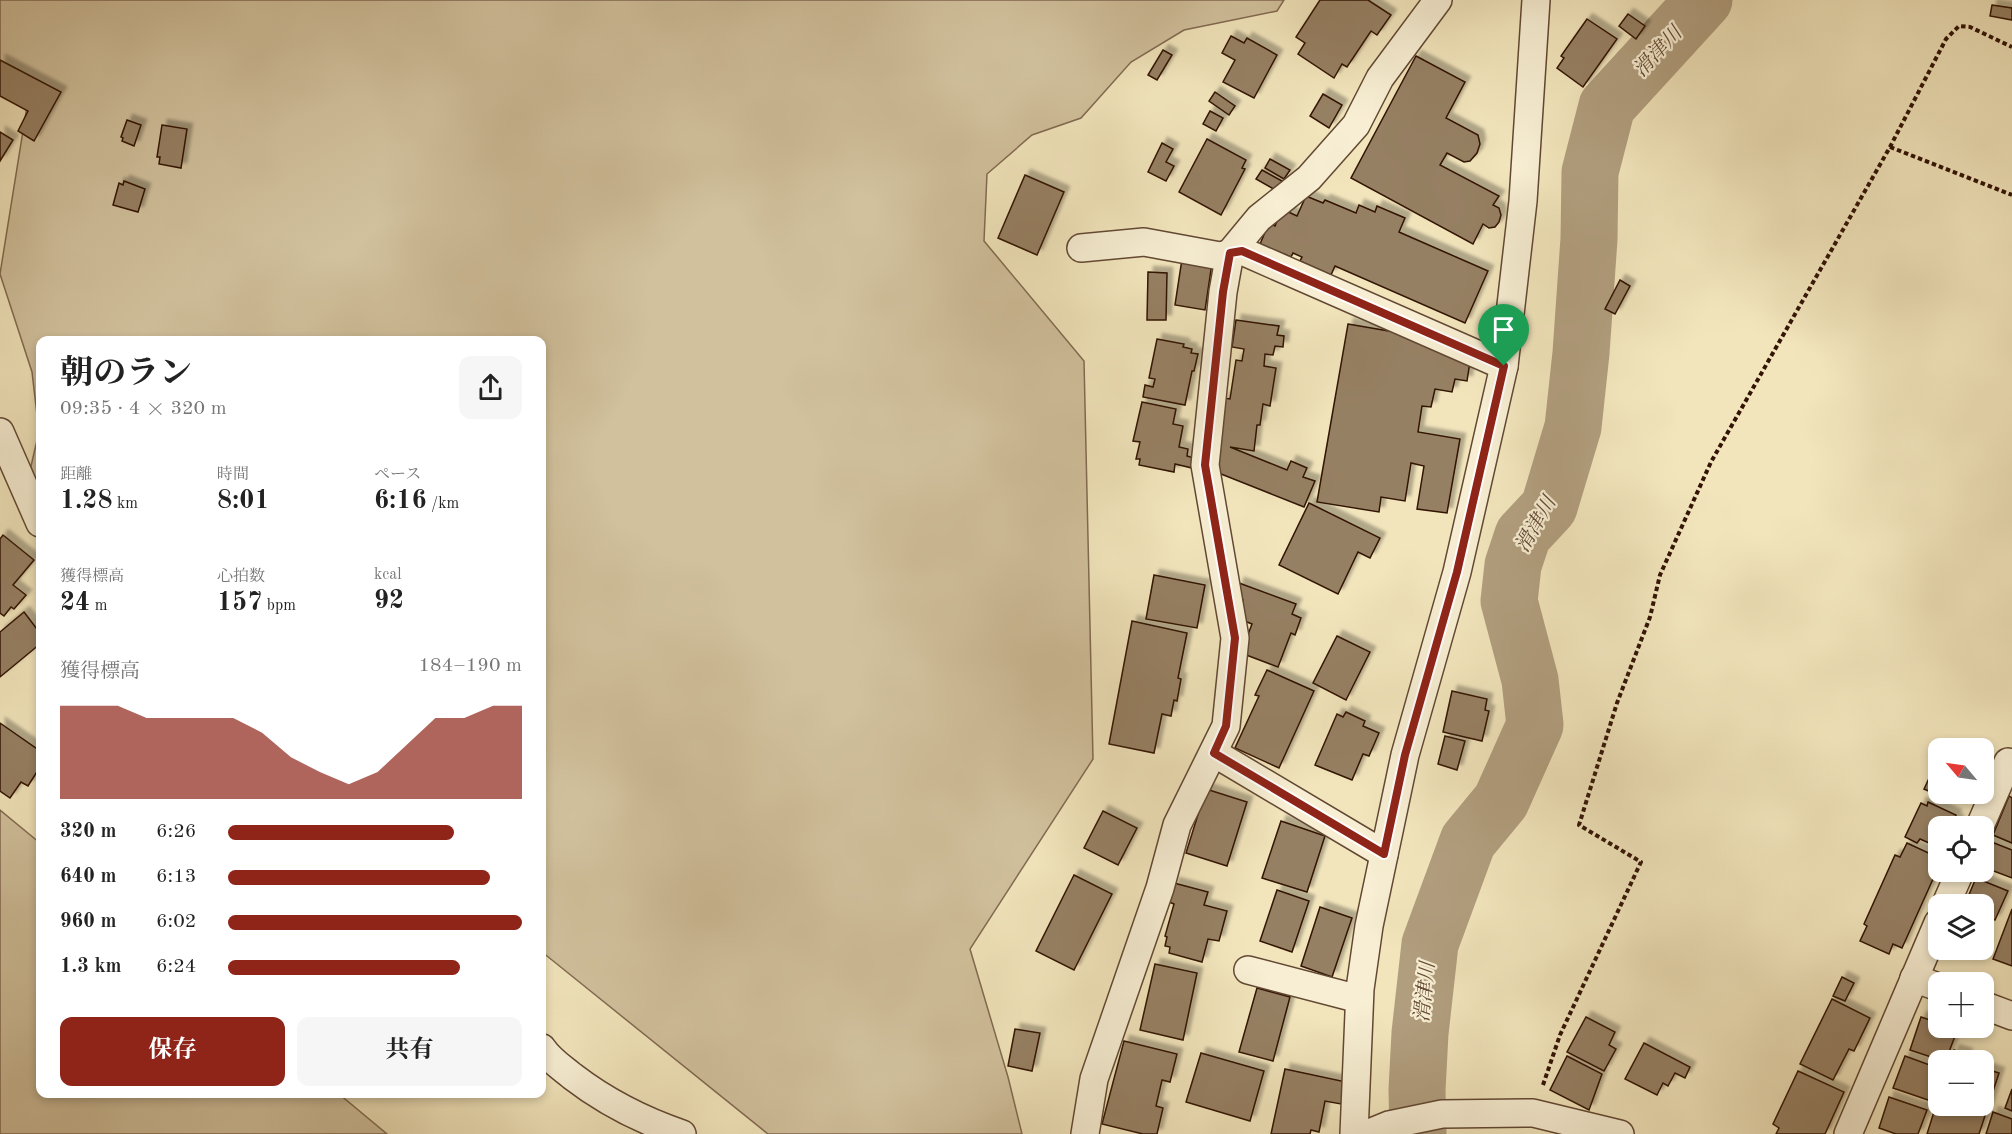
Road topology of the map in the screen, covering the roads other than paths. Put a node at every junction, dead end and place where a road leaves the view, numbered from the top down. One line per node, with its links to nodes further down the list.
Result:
1 (1438, 0): 4 (street)
2 (1536, 0): 5 (street)
3 (1081, 248): 4 (street)
4 (1230, 253): 5 (street); 8 (street)
5 (1504, 366): 11 (street)
6 (0, 432): 7 (street)
7 (36, 513)
8 (1214, 753): 11 (street); 21 (street)
9 (2012, 763): 10 (street)
10 (1984, 816)
11 (1384, 854): 15 (street)
12 (1931, 960): 14 (street)
13 (1248, 969): 15 (street)
14 (1926, 983): 24 (street)
15 (1359, 999): 22 (street)
16 (1994, 1009): 17 (street)
17 (2012, 1016)
18 (546, 1054): 20 (street)
19 (1378, 1130): 23 (street)
20 (682, 1134)
21 (1085, 1134)
22 (1353, 1134)
23 (1620, 1134)
24 (1848, 1134)

